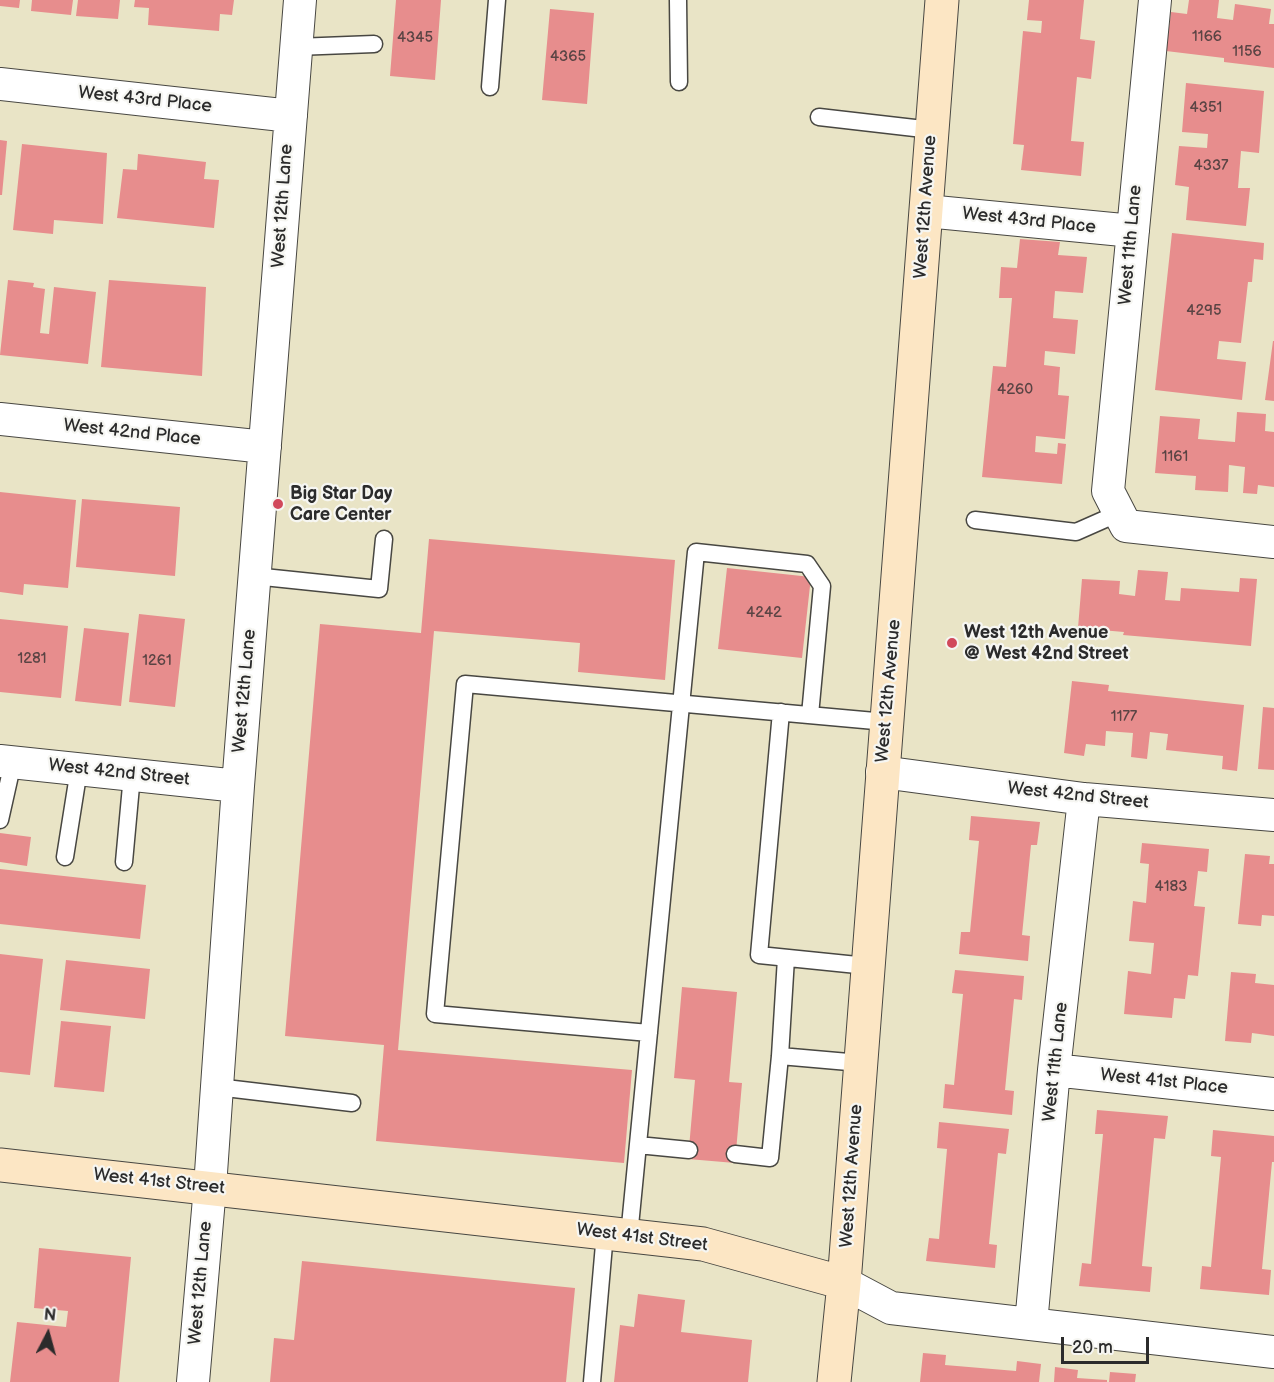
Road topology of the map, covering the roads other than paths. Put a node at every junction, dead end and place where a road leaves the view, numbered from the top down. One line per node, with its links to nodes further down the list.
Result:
1 (300, 0): 7 (street, West 12th Lane)
2 (496, 0): 10 (lane)
3 (678, 0): 8 (lane)
4 (942, 0): 13 (main road, West 12th Avenue)
5 (1155, 0): 15 (street, West 11th Lane)
6 (375, 44): 7 (lane)
7 (296, 47): 11 (street, West 12th Lane)
8 (679, 82)
9 (0, 84): 11 (street, West 43rd Place)
10 (490, 87)
11 (291, 116): 17 (street, West 12th Lane)
12 (819, 117): 13 (lane)
13 (932, 130): 14 (main road, West 12th Avenue)
14 (926, 211): 15 (street, West 43rd Place); 26 (main road, West 12th Avenue)
15 (1133, 231): 18 (street, West 11th Lane)
16 (0, 419): 17 (street, West 42nd Place)
17 (265, 447): 22 (street, West 12th Lane)
18 (1113, 502): 19 (lane); 21 (street)
19 (975, 520)
20 (384, 539): 22 (lane)
21 (1274, 542)
22 (254, 576): 31 (street, West 12th Lane)
23 (681, 703): 24 (lane); 25 (lane); 39 (lane); 39 (lane)
24 (782, 712): 25 (lane); 37 (lane)
25 (810, 715): 26 (lane)
26 (886, 722): 29 (main road, West 12th Avenue)
27 (6, 761): 28 (street, West 42nd Street); 34 (lane)
28 (78, 769): 30 (street, West 42nd Street); 35 (lane)
29 (882, 772): 32 (street, West 42nd Street); 38 (main road, West 12th Avenue)
30 (132, 775): 31 (street, West 42nd Street); 36 (lane)
31 (238, 786): 43 (street, West 12th Lane)
32 (1084, 799): 33 (street, West 42nd Street); 42 (street, West 11th Lane)
33 (1274, 815)
34 (0, 820)
35 (65, 856)
36 (124, 862)
37 (786, 958): 38 (lane); 40 (lane)
38 (867, 966): 41 (main road, West 12th Avenue)
39 (649, 1033): 46 (lane)
40 (780, 1056): 41 (lane); 48 (lane)
41 (860, 1063): 52 (main road, West 12th Avenue)
42 (1054, 1070): 44 (street, West 41st Place); 53 (street, West 11th Lane)
43 (217, 1087): 45 (lane); 50 (street, West 12th Lane)
44 (1274, 1094)
45 (352, 1103)
46 (638, 1145): 47 (lane); 51 (lane)
47 (689, 1150)
48 (735, 1155)
49 (0, 1165): 50 (main road, West 41st Street)
50 (210, 1187): 51 (main road, West 41st Street); 55 (street, West 12th Lane)
51 (617, 1234): 52 (main road, West 41st Street); 56 (lane)
52 (844, 1283): 53 (street, West 41st Street); 57 (main road, West 12th Avenue)
53 (1031, 1324): 54 (street, West 41st Street)
54 (1274, 1352)
55 (193, 1382)
56 (592, 1382)
57 (834, 1382)

